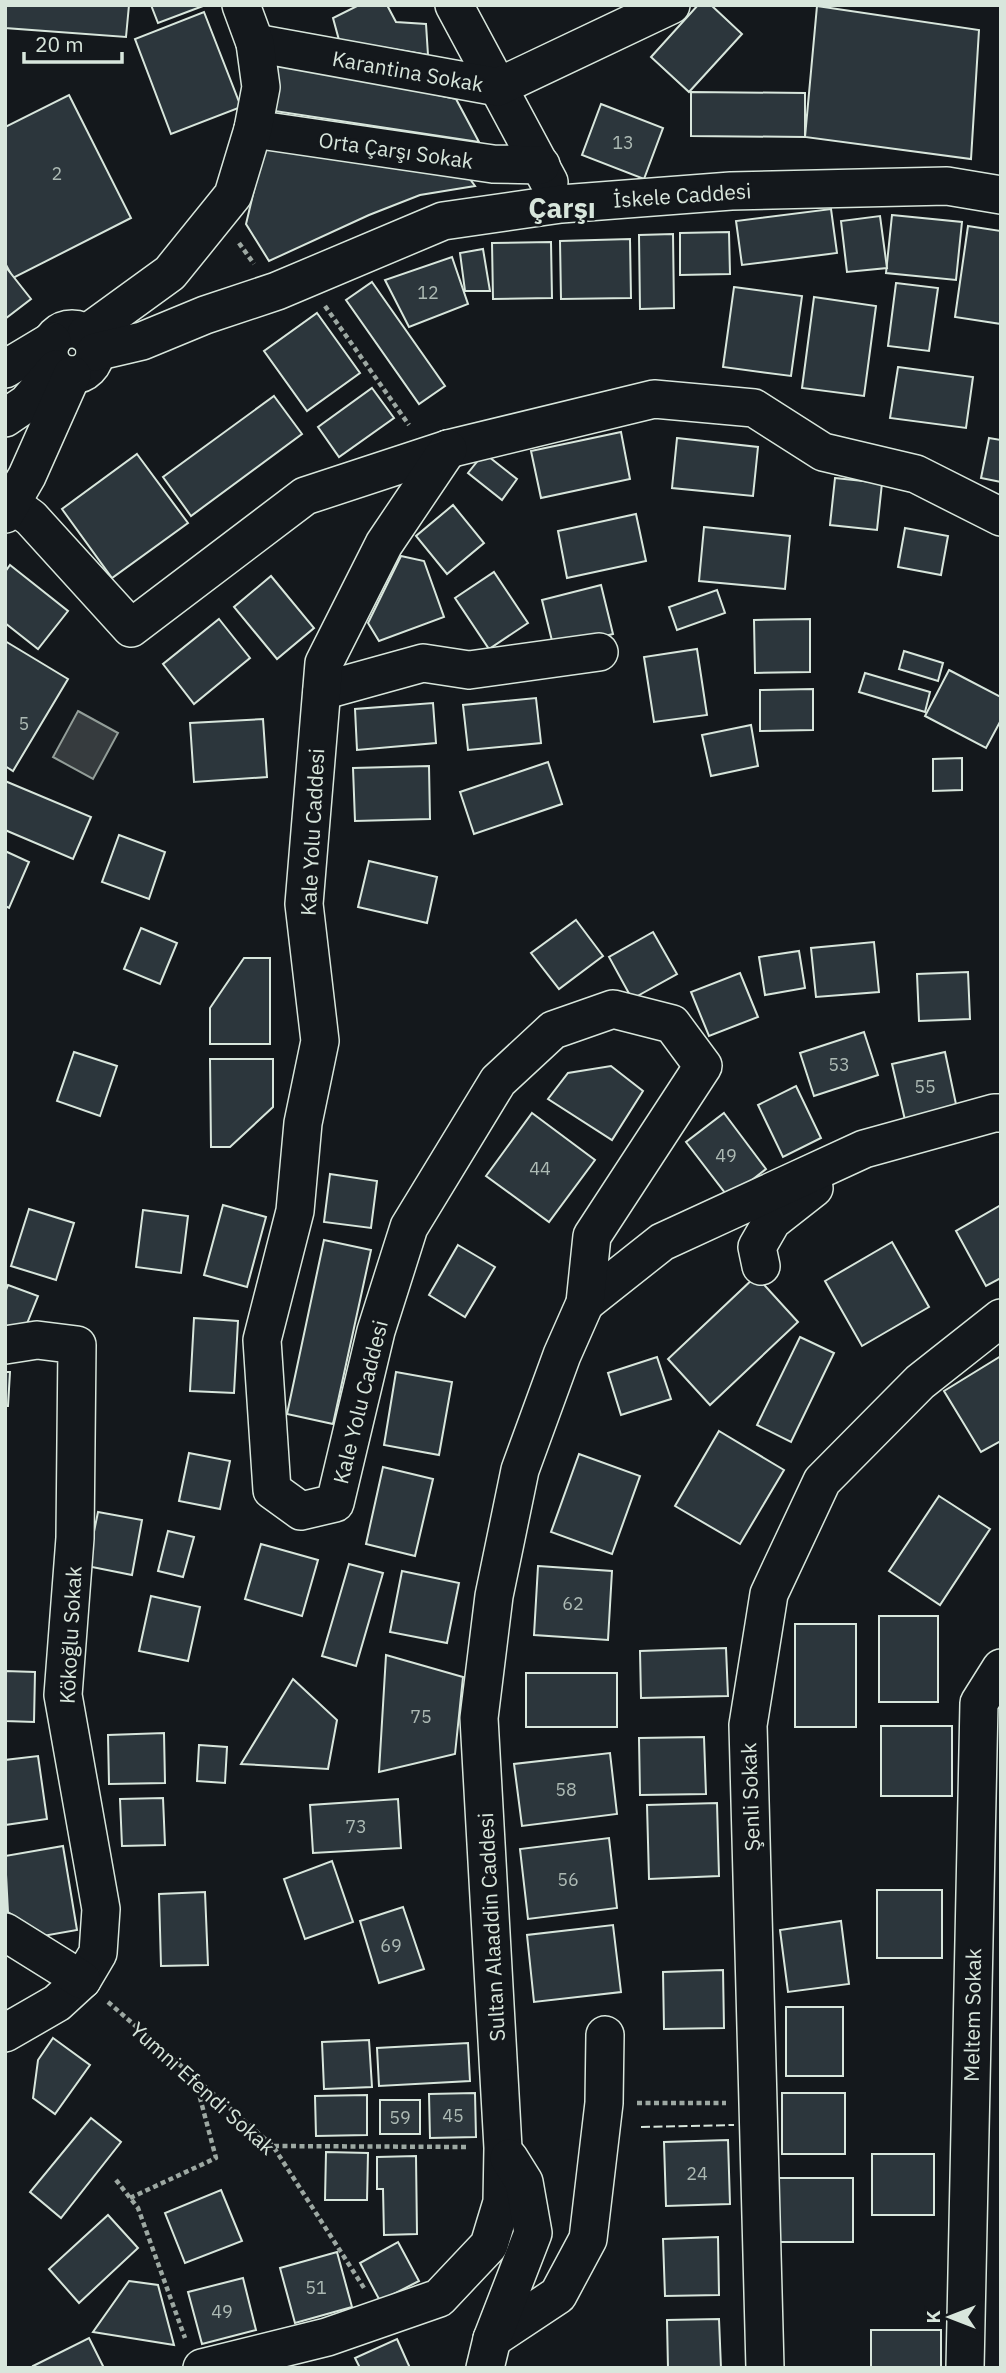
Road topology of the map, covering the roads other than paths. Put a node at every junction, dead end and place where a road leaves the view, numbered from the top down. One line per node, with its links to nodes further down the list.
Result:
1 (454, 5): 5 (street)
2 (671, 5): 5 (street, Karantina Sokak)
3 (242, 6): 4 (street)
4 (255, 43): 5 (street, Karantina Sokak); 6 (street)
5 (498, 87): 7 (street)
6 (253, 129): 7 (street, Orta Çarşı Sokak); 10 (street)
7 (541, 165): 9 (street)
8 (1001, 195): 9 (street, İskele Caddesi)
9 (561, 204): 10 (street, İskele Caddesi)
10 (72, 354): 11 (street); 12 (street); 14 (street)
11 (5, 369)
12 (5, 418)
13 (439, 452): 14 (street); 15 (street); 17 (street, Kale Yolu Caddesi)
14 (8, 509)
15 (1001, 517)
16 (599, 652): 17 (street)
17 (322, 691): 21 (street, Kale Yolu Caddesi)
18 (1001, 1113): 19 (street)
19 (864, 1149): 20 (street); 21 (street)
20 (761, 1266)
21 (586, 1303): 29 (street, Sultan Alaaddin Caddesi)
22 (1001, 1318): 32 (street, Şenli Sokak)
23 (5, 1345): 26 (street, Kökoğlu Sokak)
24 (1001, 1668): 33 (street, Meltem Sokak)
25 (5, 1932): 26 (street)
26 (82, 1980): 27 (street, Kökoğlu Sokak)
27 (5, 2033)
28 (605, 2035): 30 (street)
29 (487, 2148): 30 (street); 31 (street, Sultan Alaaddin Caddesi)
30 (488, 2353)
31 (195, 2356)
32 (765, 2368)
33 (965, 2368)

